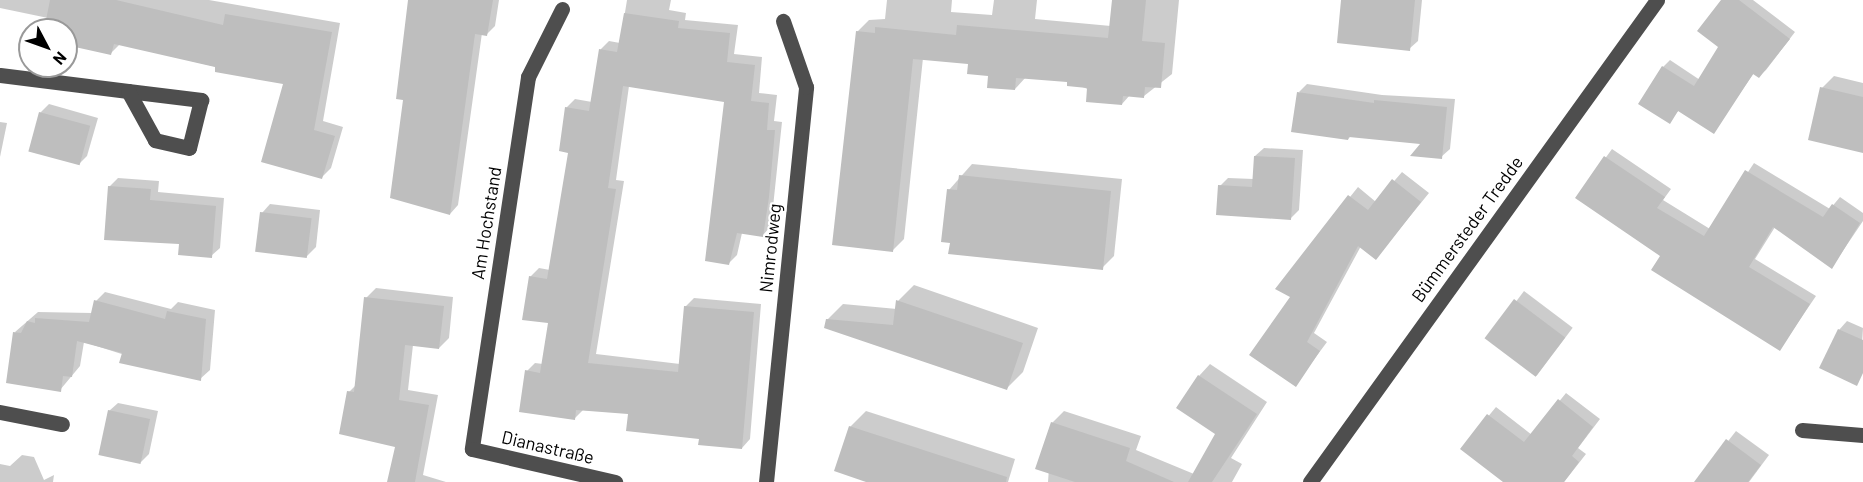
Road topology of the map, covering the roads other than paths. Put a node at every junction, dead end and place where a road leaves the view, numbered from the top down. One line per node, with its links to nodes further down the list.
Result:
1 (1657, 0): 13 (street, Bümmersteder Tredde)
2 (561, 9): 10 (street, Am Hochstand)
3 (783, 21): 12 (street, Nimrodweg)
4 (0, 75): 5 (street)
5 (128, 91): 5 (street)
6 (0, 412): 7 (street)
7 (62, 424)
8 (1802, 430): 9 (street)
9 (1863, 435)
10 (472, 449): 11 (street, Dianastraße)
11 (615, 482)
12 (766, 482)
13 (1310, 482)

